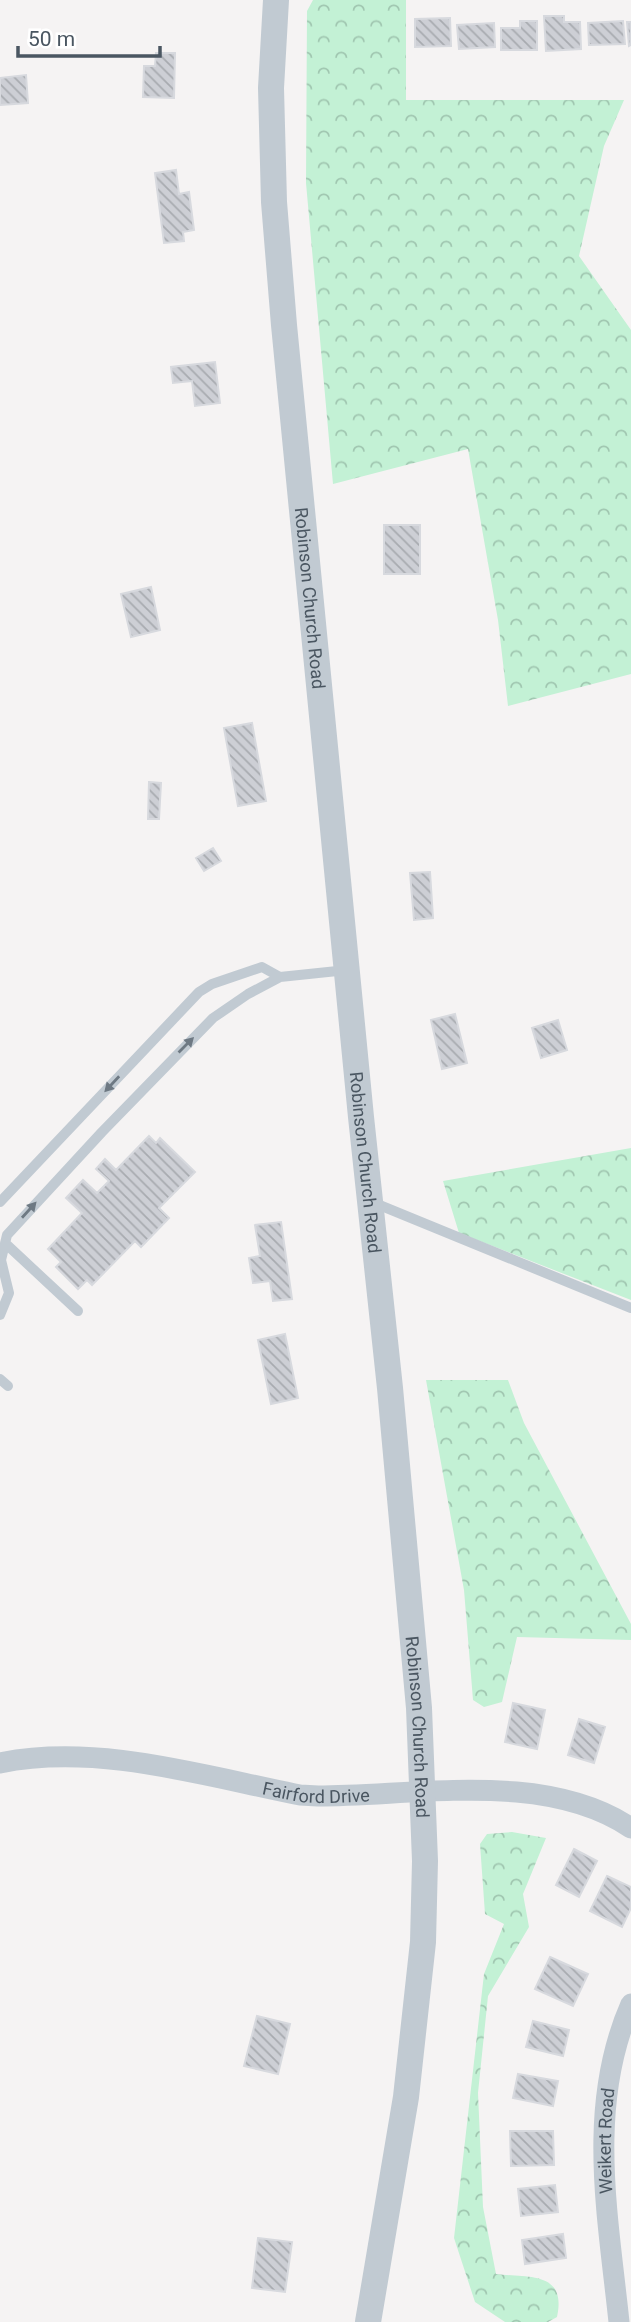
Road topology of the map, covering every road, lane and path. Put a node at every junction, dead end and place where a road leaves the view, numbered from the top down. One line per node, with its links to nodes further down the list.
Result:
1 (276, 0): 2 (street, Robinson Church Road)
2 (347, 970): 3 (lane); 4 (street, Robinson Church Road)
3 (281, 977): 5 (lane, one-way to 5); 6 (lane, one-way to 3)
4 (369, 1201): 7 (lane); 11 (street, Robinson Church Road)
5 (0, 1202)
6 (5, 1244): 8 (lane); 9 (lane)
7 (631, 1308)
8 (78, 1311)
9 (0, 1315)
10 (0, 1763): 11 (street, Fairford Drive)
11 (422, 1793): 12 (street, Fairford Drive); 14 (street, Robinson Church Road)
12 (631, 1828)
13 (631, 2004): 15 (street, Weikert Road)
14 (368, 2322)
15 (619, 2322)

